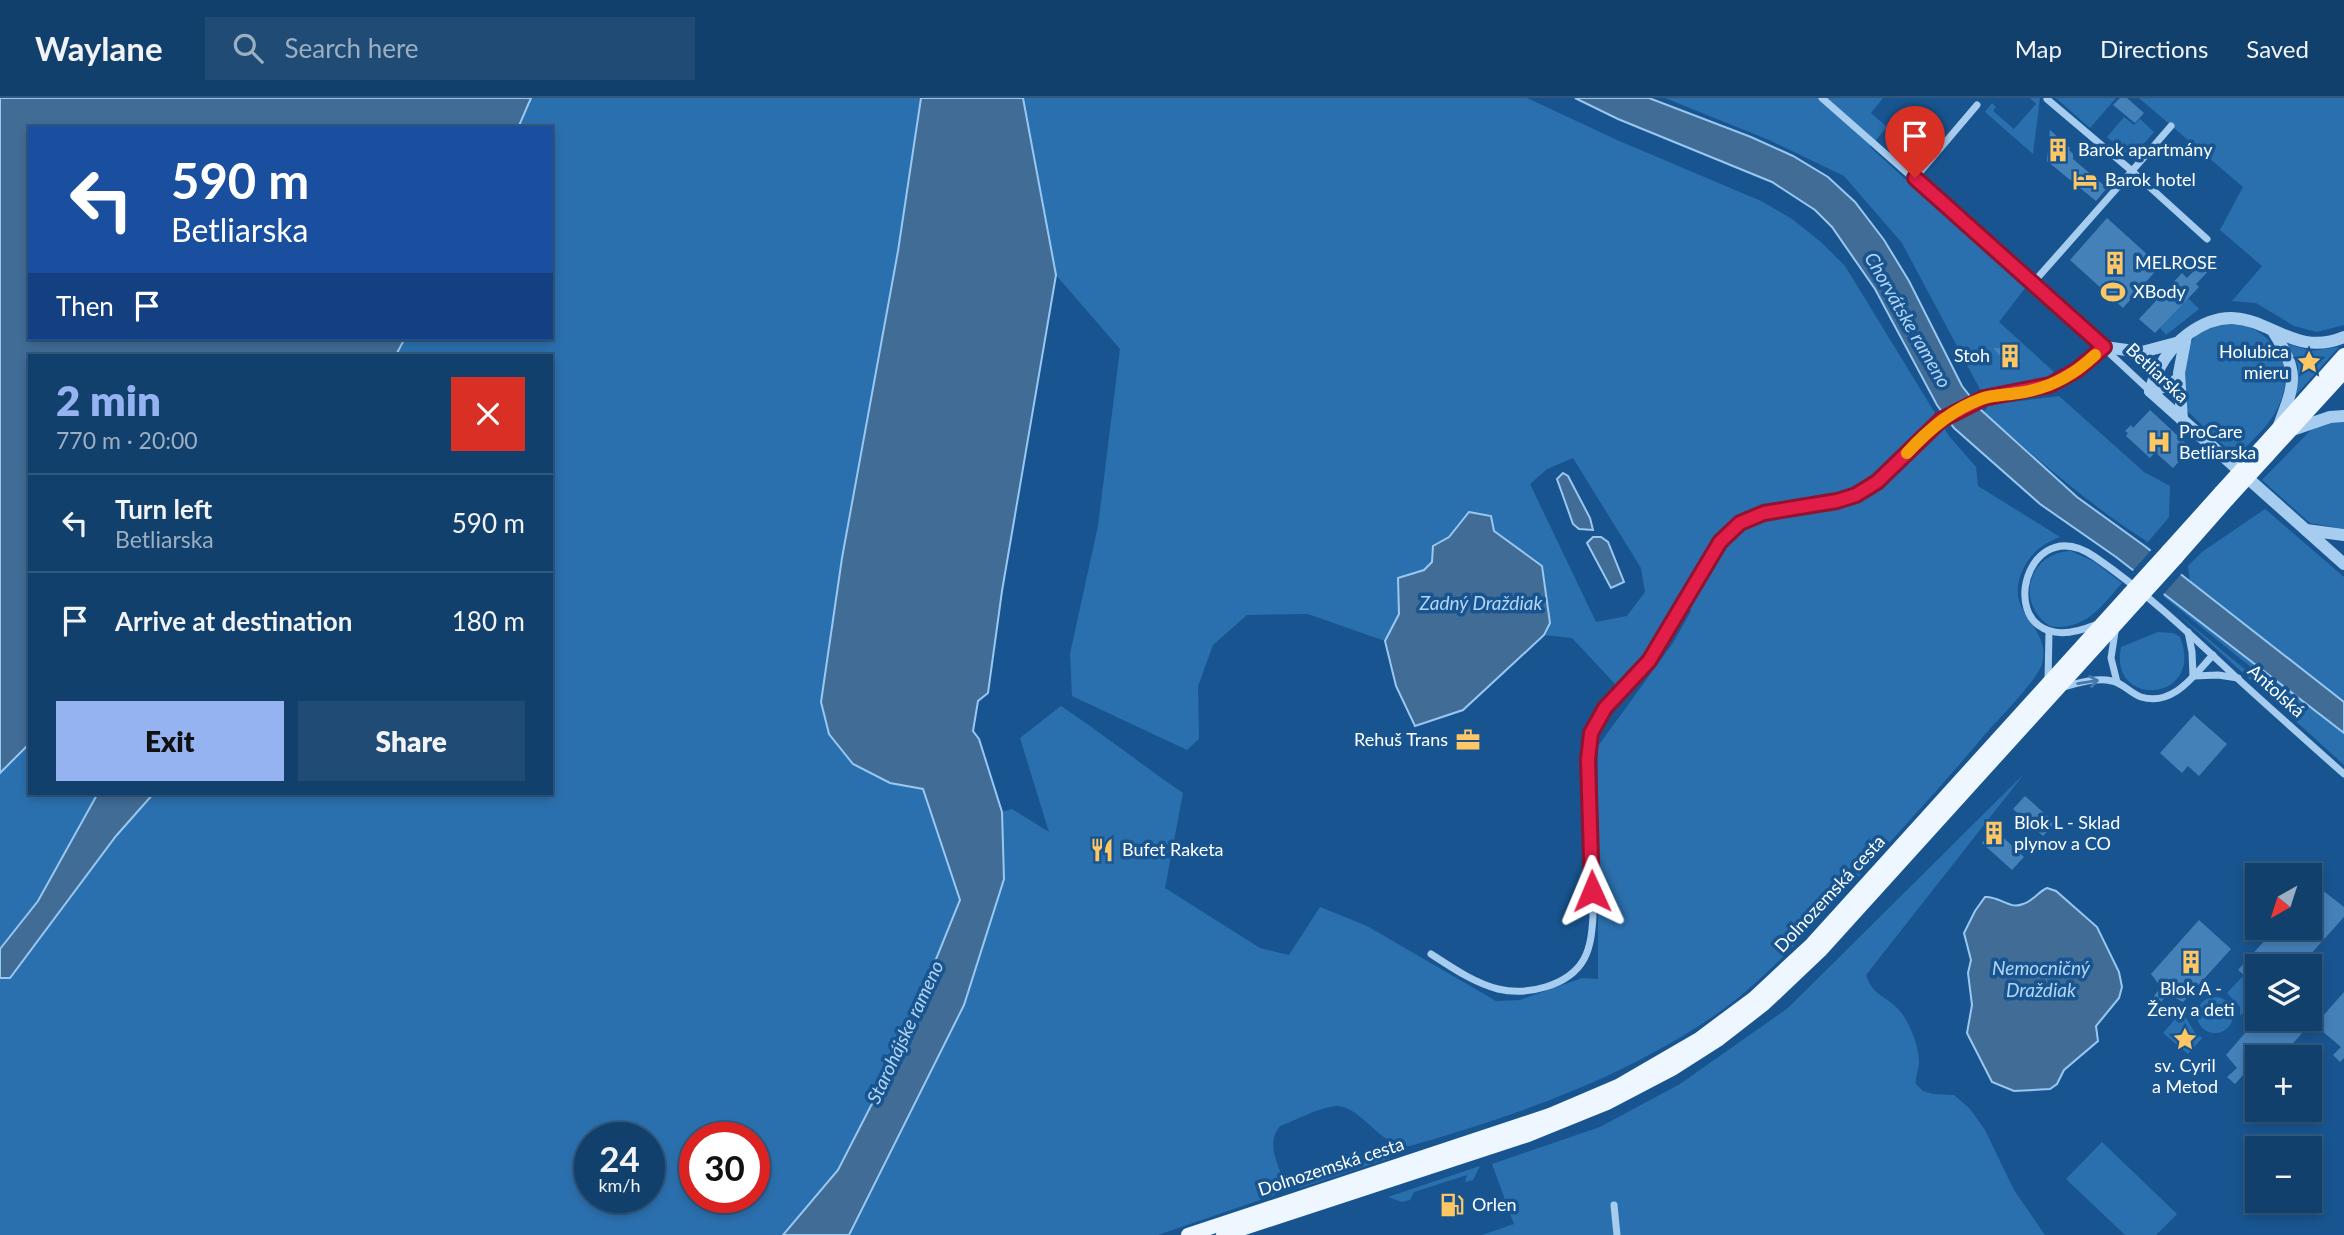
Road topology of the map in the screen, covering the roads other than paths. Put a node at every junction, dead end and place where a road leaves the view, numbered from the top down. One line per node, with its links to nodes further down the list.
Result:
1 (1822, 98): 6 (street, Betliarska)
2 (2047, 99): 5 (street)
3 (1977, 105): 6 (street)
4 (2171, 126): 5 (street)
5 (2132, 171): 7 (street); 8 (street)
6 (1915, 178): 8 (street, Betliarska)
7 (2207, 239)
8 (2033, 283): 12 (street, Betliarska)
9 (2273, 331): 10 (street); 11 (street); 19 (street)
10 (2344, 337)
11 (2181, 339): 12 (street); 15 (street); 16 (street)
12 (2104, 347): 16 (street, Betliarska); 32 (street)
13 (2344, 355): 19 (main road, Dolnozemská cesta)
14 (2344, 372): 19 (main road, Dolnozemská cesta)
15 (2179, 378): 16 (street); 18 (street)
16 (2150, 391): 18 (street, Betliarska)
17 (2344, 416): 19 (street)
18 (2182, 420): 20 (street, Betliarska)
19 (2284, 430): 23 (main road, Dolnozemská cesta, bridge)
20 (2305, 530): 21 (street); 22 (street, Betliarska)
21 (2344, 535)
22 (2343, 558)
23 (2110, 623): 24 (street); 29 (street); 30 (main road, Dolnozemská cesta)
24 (2049, 632): 25 (street, Antolská); 30 (street)
25 (2188, 632): 26 (street, Antolská); 27 (street)
26 (2213, 655): 27 (street); 28 (street, Antolská)
27 (2193, 676): 28 (street); 29 (street)
28 (2238, 678): 31 (street, Antolská)
29 (2117, 682): 30 (street, one-way to 29)
30 (2054, 685): 34 (main road, Dolnozemská cesta); 35 (main road, Dolnozemská cesta)
31 (2344, 774)
32 (1431, 954)
33 (1614, 1205): 36 (street)
34 (1188, 1235)
35 (1223, 1235)
36 (1617, 1235)

